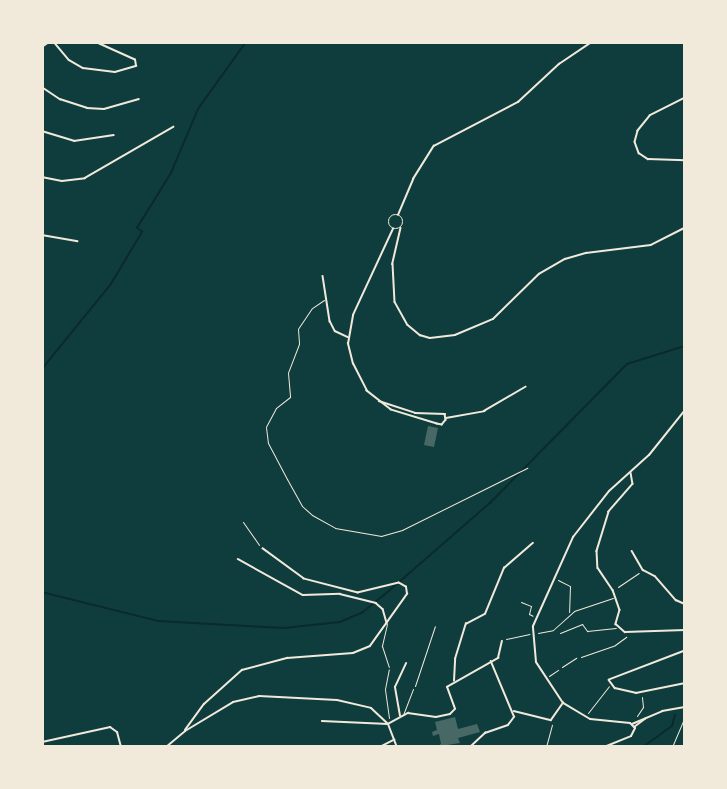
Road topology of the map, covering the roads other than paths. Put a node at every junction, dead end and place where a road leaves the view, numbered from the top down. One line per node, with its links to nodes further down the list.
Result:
1 (49, 42): 5 (street)
2 (54, 42): 3 (street)
3 (95, 42)
4 (592, 42): 14 (street)
5 (42, 47)
6 (42, 87): 8 (street)
7 (685, 98): 12 (street)
8 (139, 99)
9 (173, 127): 13 (street)
10 (42, 131): 11 (street)
11 (114, 135)
12 (685, 160)
13 (42, 177)
14 (398, 215): 15 (street); 16 (street)
15 (393, 228): 16 (street); 21 (street)
16 (401, 228): 17 (street)
17 (685, 228)
18 (42, 236): 19 (street)
19 (77, 241)
20 (322, 276): 21 (street)
21 (349, 337): 23 (street)
22 (525, 387): 25 (street)
23 (380, 401): 25 (street); 25 (street)
24 (685, 410): 26 (main road)
25 (446, 418)
26 (631, 472): 33 (street); 44 (main road)
27 (533, 543): 41 (street)
28 (263, 549): 32 (street)
29 (632, 551): 31 (street)
30 (238, 560): 32 (street)
31 (685, 603)
32 (387, 624): 39 (lane); 55 (street)
33 (685, 630)
34 (501, 641): 37 (street)
35 (685, 651): 42 (street)
36 (576, 658): 40 (lane)
37 (491, 661): 41 (street); 46 (street)
38 (406, 663): 50 (street)
39 (389, 667)
40 (562, 667)
41 (454, 682): 47 (street)
42 (685, 682)
43 (413, 689): 47 (lane)
44 (562, 703): 46 (street); 53 (main road)
45 (685, 707): 48 (main road)
46 (513, 711): 62 (street)
47 (403, 715): 50 (street)
48 (648, 717): 53 (main road); 54 (main road)
49 (685, 717): 64 (lane)
50 (400, 718): 52 (street)
51 (322, 721): 52 (street)
52 (390, 723): 55 (main road); 56 (main road)
53 (632, 724): 54 (main road)
54 (634, 727): 63 (main road)
55 (184, 731): 59 (main road)
56 (394, 740): 60 (street); 61 (main road)
57 (42, 742): 58 (main road)
58 (121, 747)
59 (166, 747)
60 (380, 747)
61 (397, 747)
62 (470, 747)
63 (604, 747)
64 (672, 747)

